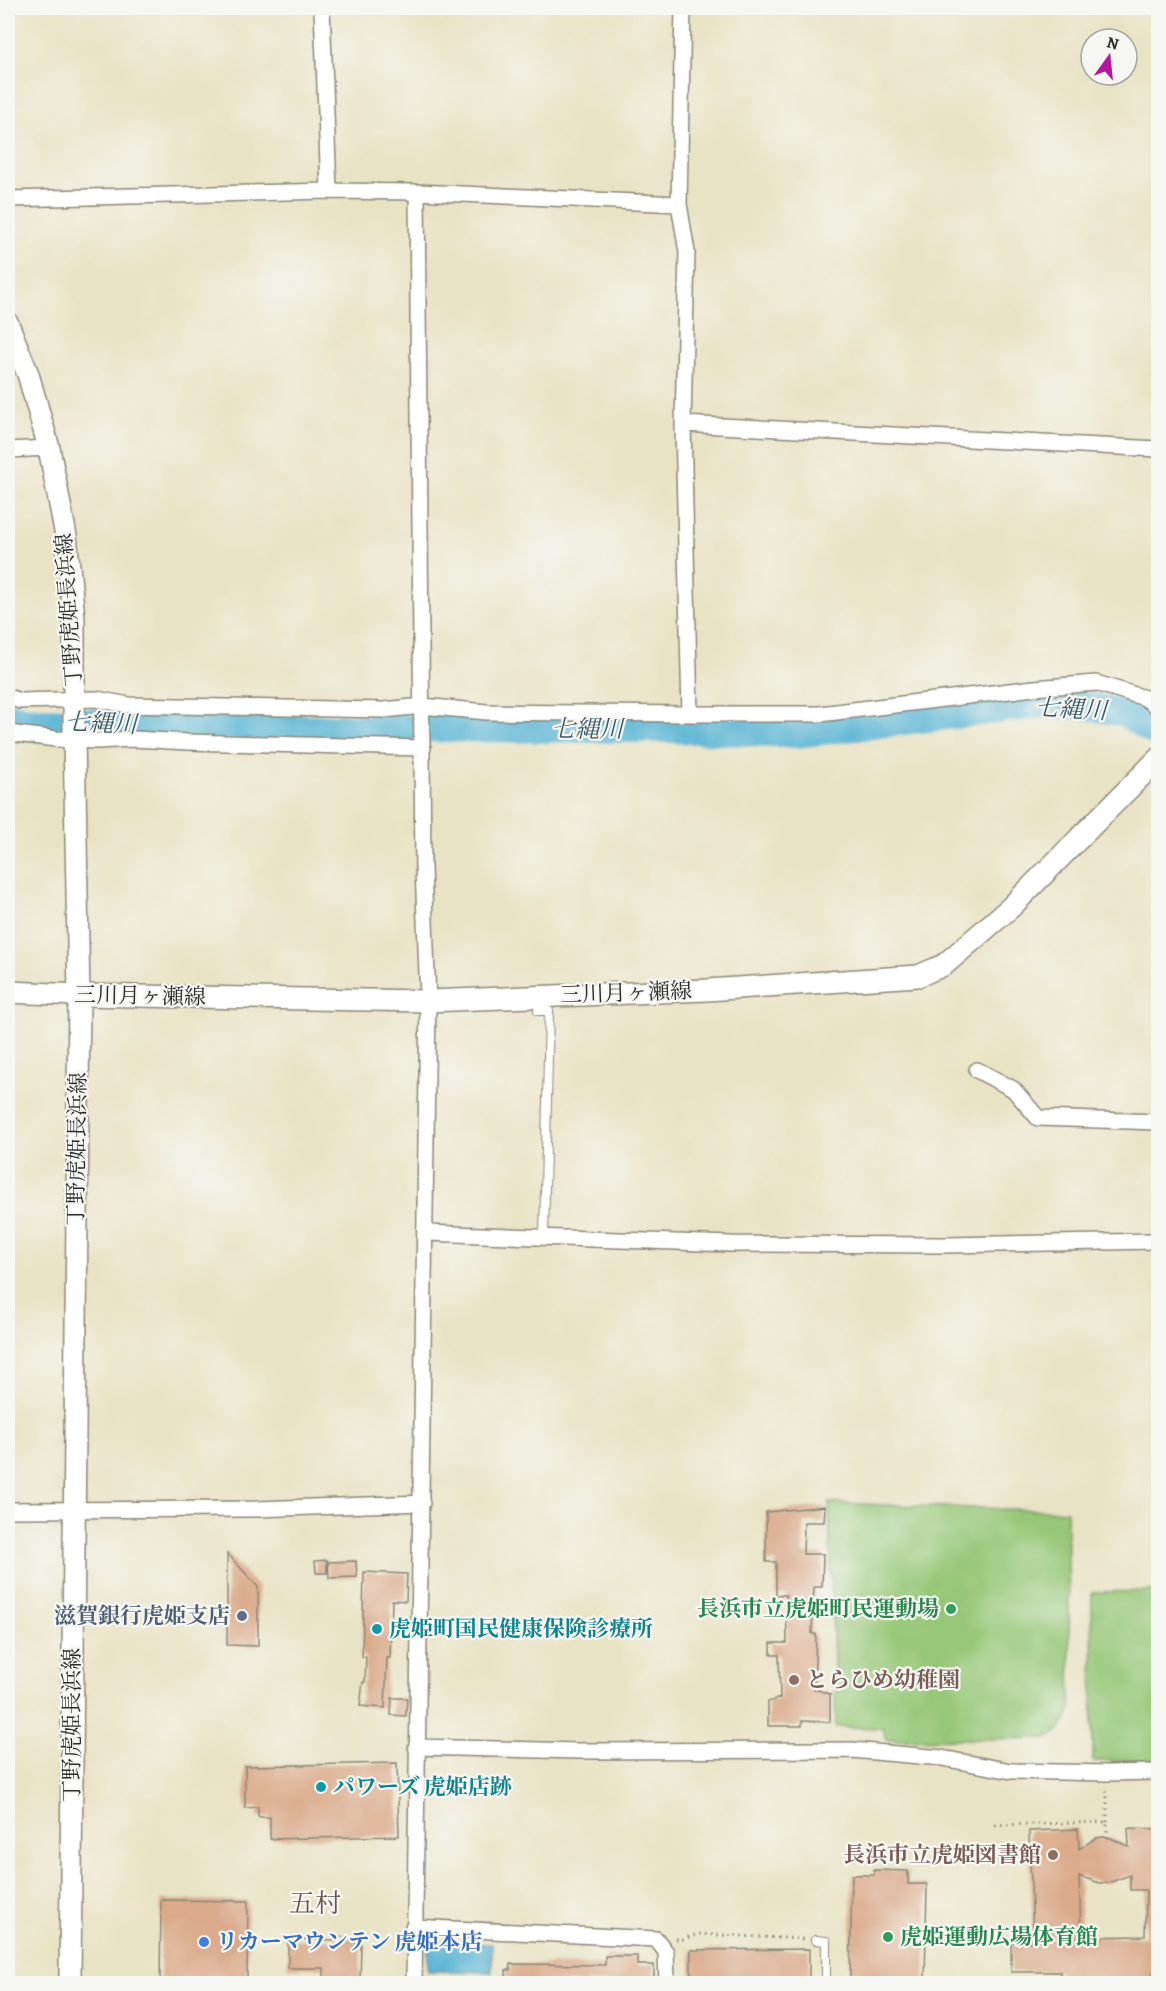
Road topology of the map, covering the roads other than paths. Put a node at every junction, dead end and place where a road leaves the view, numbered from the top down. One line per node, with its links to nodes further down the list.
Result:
1 (322, 8): 3 (street)
2 (683, 8): 6 (street)
3 (329, 191): 4 (street); 5 (street)
4 (417, 192): 6 (street); 14 (street)
5 (8, 199)
6 (679, 204): 8 (street)
7 (8, 324): 9 (main road, 丁野虎姫長浜線)
8 (683, 424): 10 (street); 16 (street)
9 (49, 448): 11 (street); 13 (main road, 丁野虎姫長浜線)
10 (1158, 449)
11 (8, 450)
12 (8, 697): 13 (street)
13 (75, 702): 14 (street); 18 (main road, 丁野虎姫長浜線)
14 (422, 706): 16 (street); 19 (street)
15 (1158, 707): 16 (street)
16 (690, 714)
17 (8, 733): 18 (street)
18 (74, 738): 19 (street); 22 (main road, 丁野虎姫長浜線)
19 (423, 748): 24 (street)
20 (1158, 759): 23 (main road, 三川月ヶ瀬線)
21 (8, 992): 22 (main road, 三川月ヶ瀬線)
22 (79, 995): 24 (main road, 三川月ヶ瀬線); 31 (main road, 丁野虎姫長浜線)
23 (538, 996): 24 (main road, 三川月ヶ瀬線); 28 (lane)
24 (428, 1001): 27 (street)
25 (977, 1070): 26 (street)
26 (1158, 1122)
27 (426, 1233): 28 (street); 30 (street)
28 (544, 1237): 29 (street)
29 (1158, 1241)
30 (422, 1503): 31 (street); 33 (street)
31 (73, 1509): 32 (street); 37 (main road, 丁野虎姫長浜線)
32 (8, 1510)
33 (416, 1747): 34 (street); 35 (street)
34 (1158, 1772)
35 (413, 1927): 38 (street); 39 (street)
36 (815, 1940): 40 (lane)
37 (70, 1983)
38 (414, 1983)
39 (667, 1983)
40 (826, 1983)

